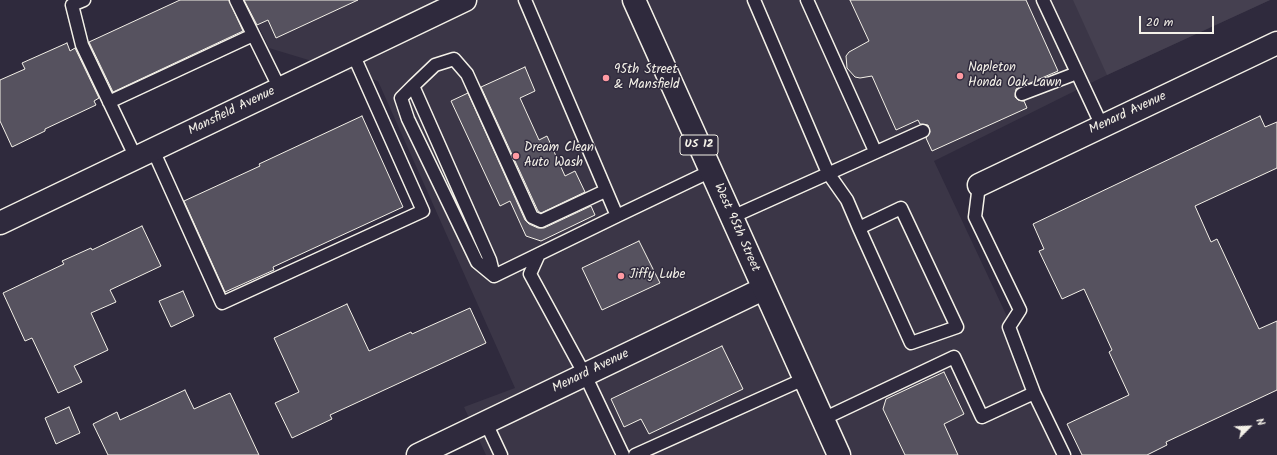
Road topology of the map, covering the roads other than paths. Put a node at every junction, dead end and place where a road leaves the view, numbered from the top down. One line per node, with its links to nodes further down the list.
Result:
1 (84, 0): 16 (lane)
2 (236, 0): 9 (lane)
3 (525, 0): 24 (lane)
4 (634, 0): 21 (street, West 95th Street / US 12)
5 (754, 0): 22 (lane)
6 (807, 0): 19 (lane)
7 (1043, 0): 12 (lane)
8 (456, 2): 11 (street, Mansfield Avenue)
9 (253, 35): 14 (lane); 16 (lane)
10 (1277, 43): 17 (street, Menard Avenue)
11 (353, 54): 14 (street, Mansfield Avenue); 20 (lane)
12 (1077, 73): 15 (lane); 17 (lane)
13 (413, 86): 24 (lane); 30 (lane); 30 (lane)
14 (280, 89): 20 (street, Mansfield Avenue)
15 (1022, 94)
16 (109, 102): 20 (lane)
17 (1102, 126): 23 (street, Menard Avenue)
18 (923, 131): 19 (lane)
19 (875, 151): 22 (lane)
20 (144, 154): 27 (street, Mansfield Avenue)
21 (711, 171): 25 (lane); 26 (street, West 95th Street / US 12)
22 (828, 173): 26 (lane); 28 (lane)
23 (980, 185): 34 (lane)
24 (605, 191): 25 (lane)
25 (617, 216): 29 (lane)
26 (732, 218): 31 (street, West 95th Street / US 12)
27 (0, 223)
28 (859, 228): 28 (lane)
29 (539, 254): 30 (lane); 32 (lane)
30 (494, 276)
31 (764, 289): 32 (street, Menard Avenue); 33 (street, West 95th Street / US 12)
32 (585, 375): 36 (street, Menard Avenue); 39 (lane)
33 (804, 379): 35 (street, West 95th Street / US 12); 40 (lane)
34 (1034, 393): 35 (lane); 42 (lane)
35 (823, 419): 41 (street, West 95th Street / US 12)
36 (486, 423): 37 (street, Menard Avenue); 38 (lane)
37 (418, 455)
38 (501, 455)
39 (623, 455)
40 (635, 455)
41 (839, 455)
42 (1064, 455)

